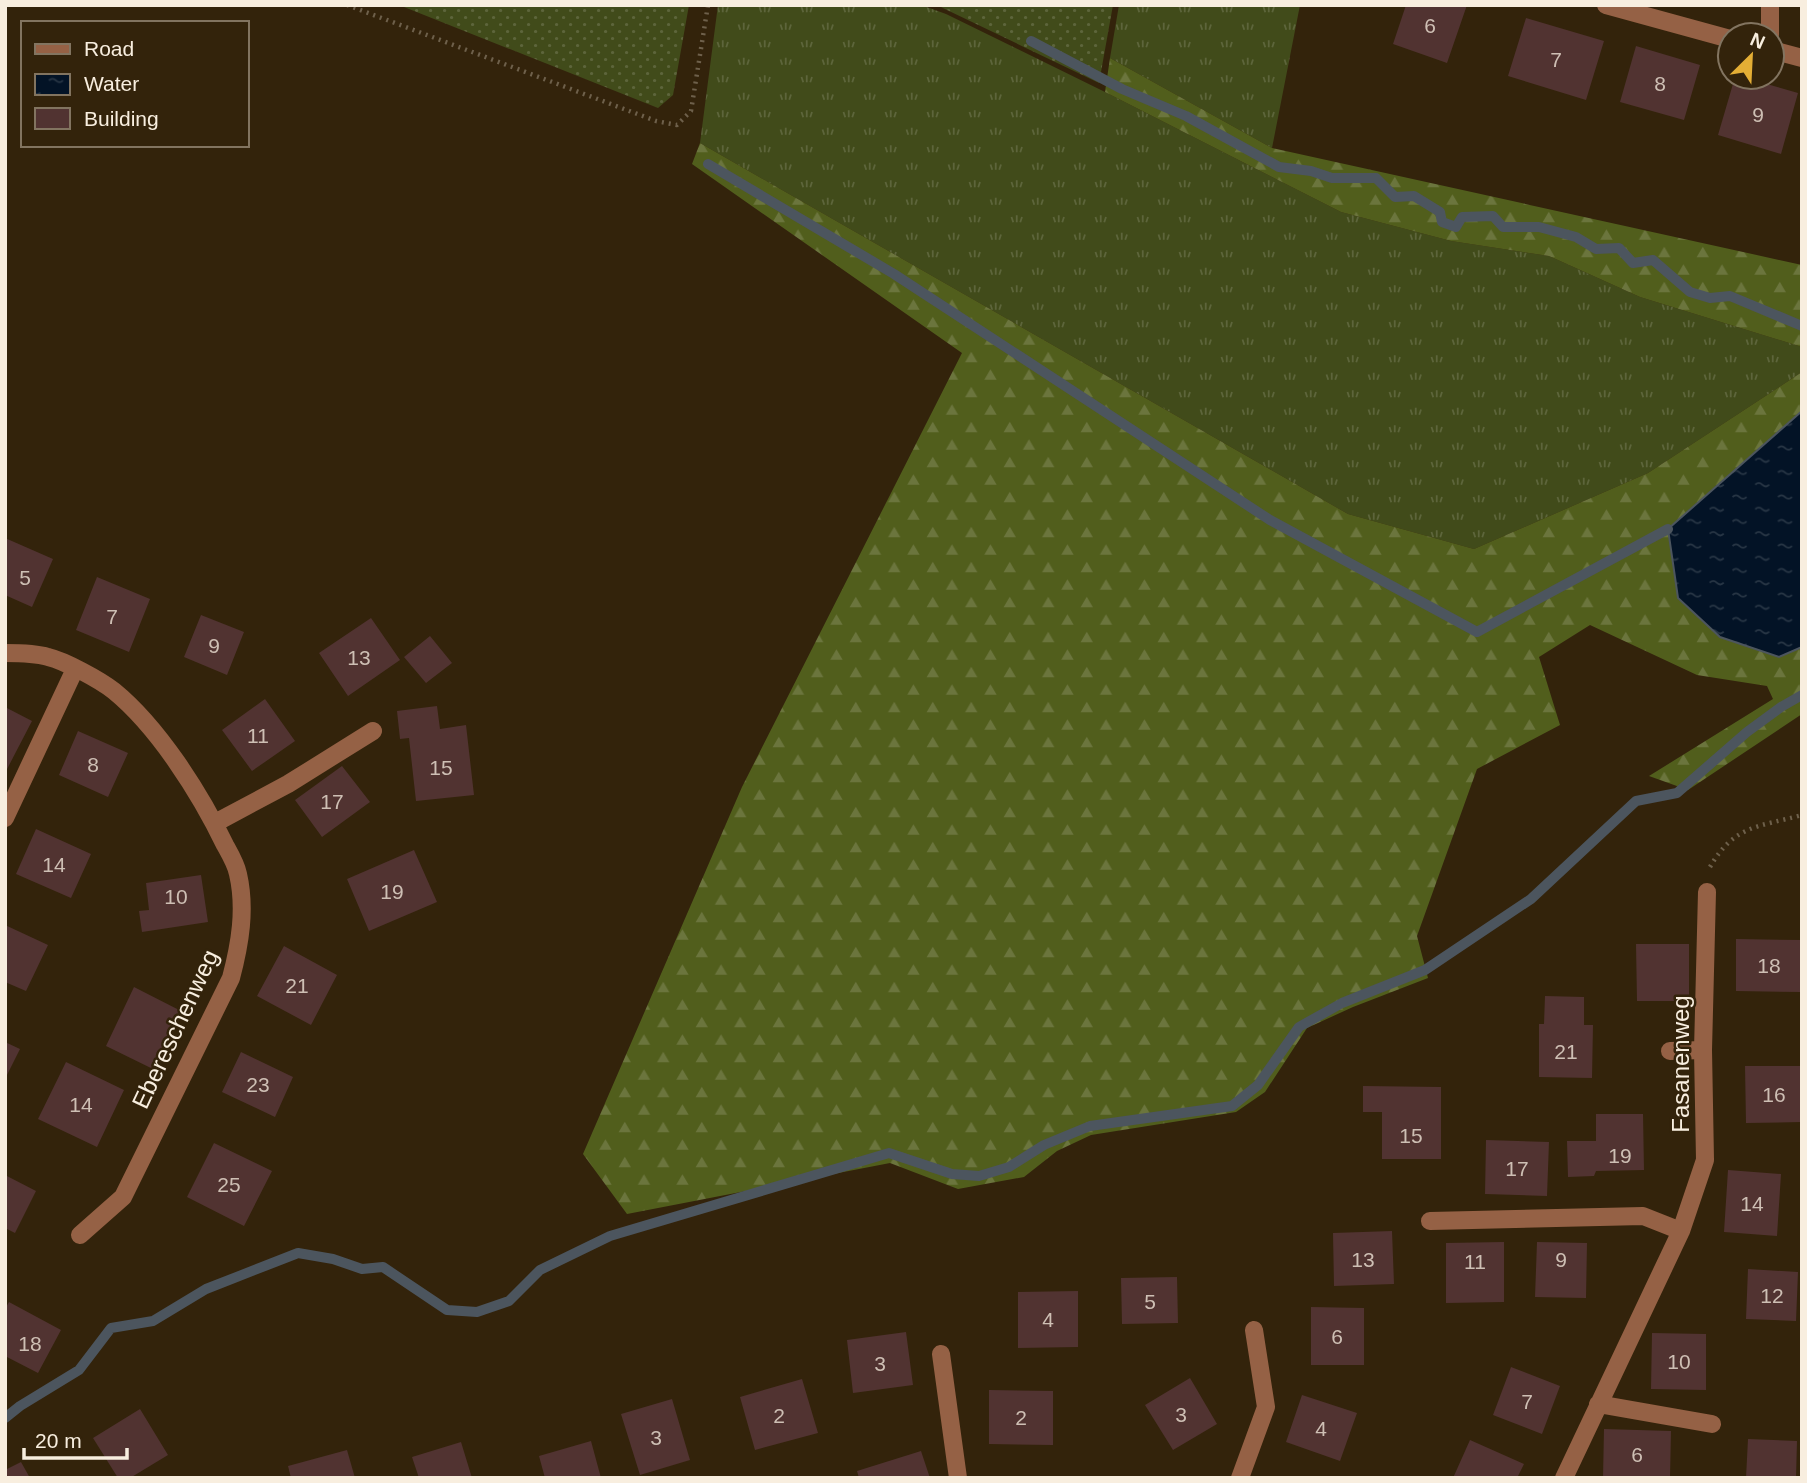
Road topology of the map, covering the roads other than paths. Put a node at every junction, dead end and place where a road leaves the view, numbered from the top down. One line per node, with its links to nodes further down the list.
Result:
1 (1606, 5): 2 (street)
2 (1716, 34)
3 (5, 653): 4 (street, Ebereschenweg)
4 (75, 669): 6 (street); 7 (street, Ebereschenweg)
5 (373, 731): 7 (street)
6 (5, 818)
7 (215, 823): 13 (street, Ebereschenweg)
8 (1707, 892): 9 (street, Fasanenweg)
9 (1703, 1050): 10 (street); 12 (street, Fasanenweg)
10 (1670, 1051)
11 (1430, 1221): 12 (street)
12 (1681, 1231): 16 (street, Fasanenweg)
13 (80, 1235)
14 (1254, 1330): 19 (street)
15 (941, 1354): 18 (street)
16 (1598, 1404): 17 (street); 20 (street, Fasanenweg)
17 (1712, 1424)
18 (958, 1478)
19 (1240, 1478)
20 (1564, 1478)

